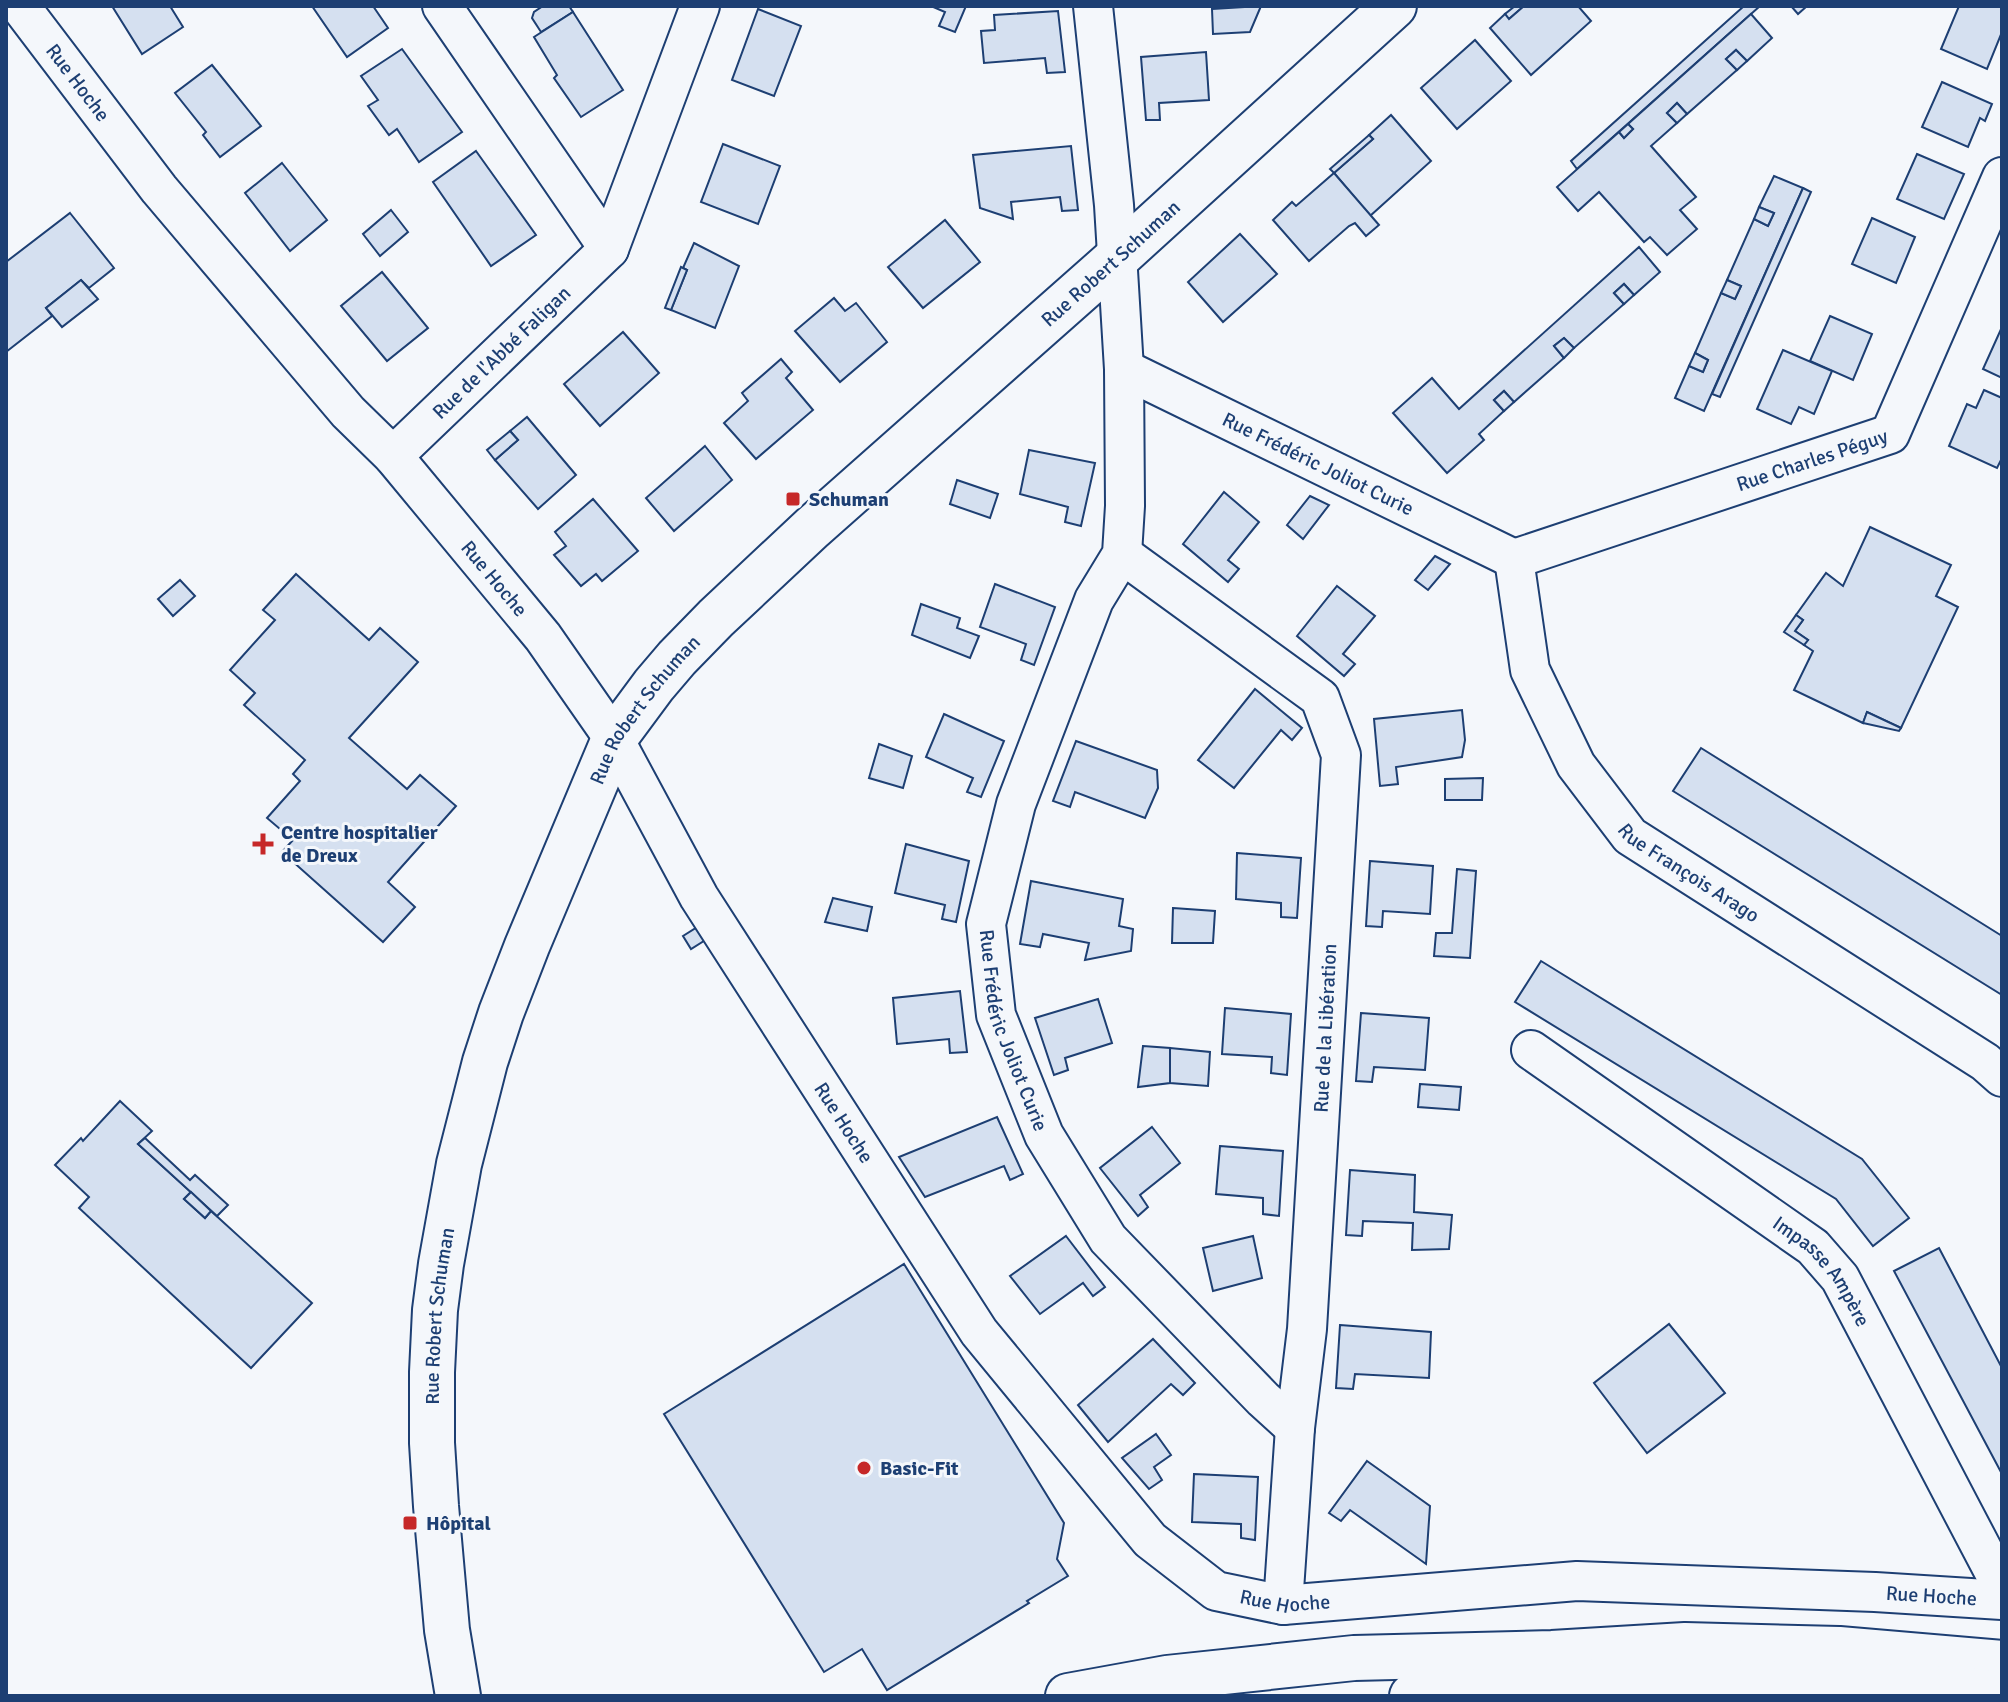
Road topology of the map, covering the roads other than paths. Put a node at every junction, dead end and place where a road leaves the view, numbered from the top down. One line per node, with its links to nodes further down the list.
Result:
1 (20, 6): 10 (street, Rue Hoche)
2 (442, 6): 7 (street)
3 (700, 6): 7 (street, Rue de l'Abbé Faligan)
4 (1093, 6): 8 (street, Rue Frédéric Joliot Curie)
5 (1394, 6): 8 (street, Rue Robert Schuman)
6 (2002, 177): 12 (street, Rue Charles Péguy)
7 (609, 249): 10 (street, Rue de l'Abbé Faligan)
8 (1117, 258): 9 (street, Rue Frédéric Joliot Curie); 13 (street, Rue Robert Schuman)
9 (1124, 369): 11 (street, Rue Frédéric Joliot Curie); 12 (street, Rue Frédéric Joliot Curie)
10 (393, 456): 13 (street, Rue Hoche)
11 (1122, 554): 16 (street, Rue de la Libération); 16 (street, Rue Frédéric Joliot Curie)
12 (1514, 559): 15 (street, Rue François Arago)
13 (614, 739): 19 (street, Rue Hoche); 22 (street, Rue Robert Schuman)
14 (1531, 1050): 17 (street, Impasse Ampère)
15 (2002, 1077)
16 (1295, 1428): 19 (street, Rue de la Libération)
17 (2002, 1587)
18 (2002, 1600): 19 (street, Rue Hoche)
19 (1283, 1605)
20 (2002, 1663): 23 (street)
21 (2002, 1694): 24 (street)
22 (458, 1696)
23 (1068, 1696)
24 (1412, 1696)

